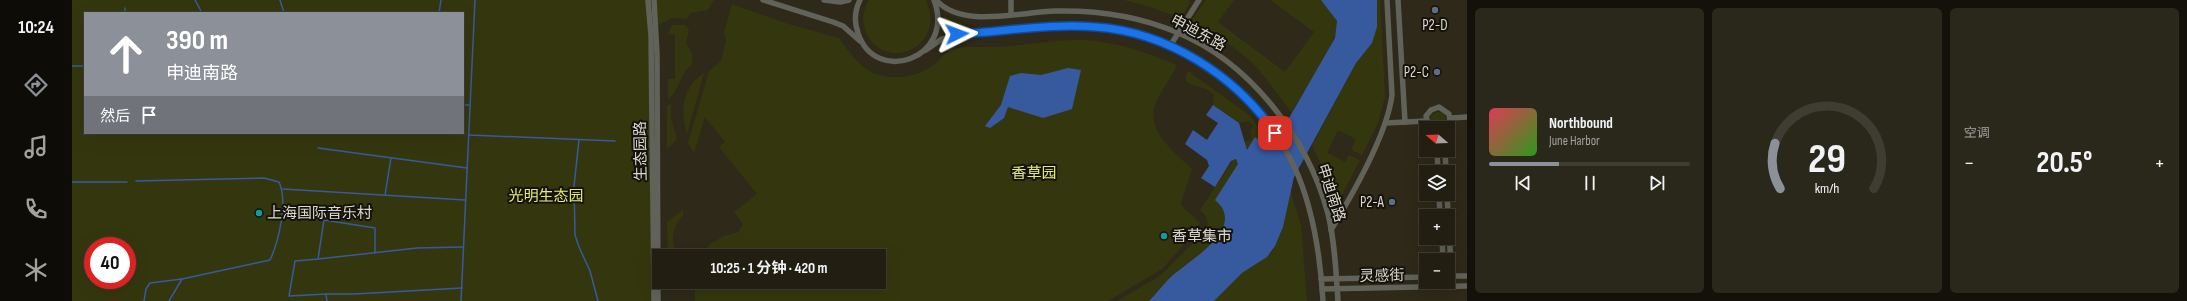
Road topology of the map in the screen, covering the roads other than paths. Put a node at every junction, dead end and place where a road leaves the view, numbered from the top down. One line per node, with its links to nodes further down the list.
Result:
1 (648, 0): 39 (street, 生态园路)
2 (654, 0): 40 (street, 生态园路)
3 (763, 0): 15 (street)
4 (824, 0): 5 (street)
5 (849, 0)
6 (860, 0): 15 (street)
7 (935, 0): 12 (street, 申迪东路); 16 (street)
8 (1010, 0): 12 (street)
9 (1199, 0): 13 (street)
10 (1387, 0): 25 (street)
11 (1398, 0): 24 (street)
12 (1011, 14): 13 (street, 申迪东路)
13 (1177, 32): 14 (street); 17 (street, 申迪东路)
14 (1170, 46): 16 (street, 申迪东路); 18 (street, 申迪东路)
15 (867, 49): 16 (street, 申迪东路)
16 (926, 50)
17 (1270, 103): 27 (street, 申迪南路)
18 (1260, 112): 33 (street, 申迪南路)
19 (1467, 117): 20 (street)
20 (1451, 118): 22 (street); 23 (street)
21 (1419, 121): 24 (street)
22 (1426, 121)
23 (1450, 121)
24 (1405, 122): 25 (street)
25 (1386, 123): 27 (street)
26 (1447, 201): 28 (street)
27 (1331, 230): 32 (street, 申迪南路)
28 (1449, 253)
29 (1455, 276): 30 (street)
30 (1467, 276)
31 (1419, 277): 32 (street, 灵感街)
32 (1336, 278): 33 (street, 灵感街); 37 (street, 申迪南路)
33 (1321, 279): 38 (street, 申迪南路)
34 (1419, 285): 37 (street, 灵感街)
35 (1455, 286): 36 (street, 灵感街)
36 (1467, 286)
37 (1337, 288): 38 (street, 灵感街); 42 (street, 申迪南路)
38 (1322, 289): 41 (street, 申迪南路)
39 (654, 301)
40 (658, 301)
41 (1323, 301)
42 (1338, 301)

